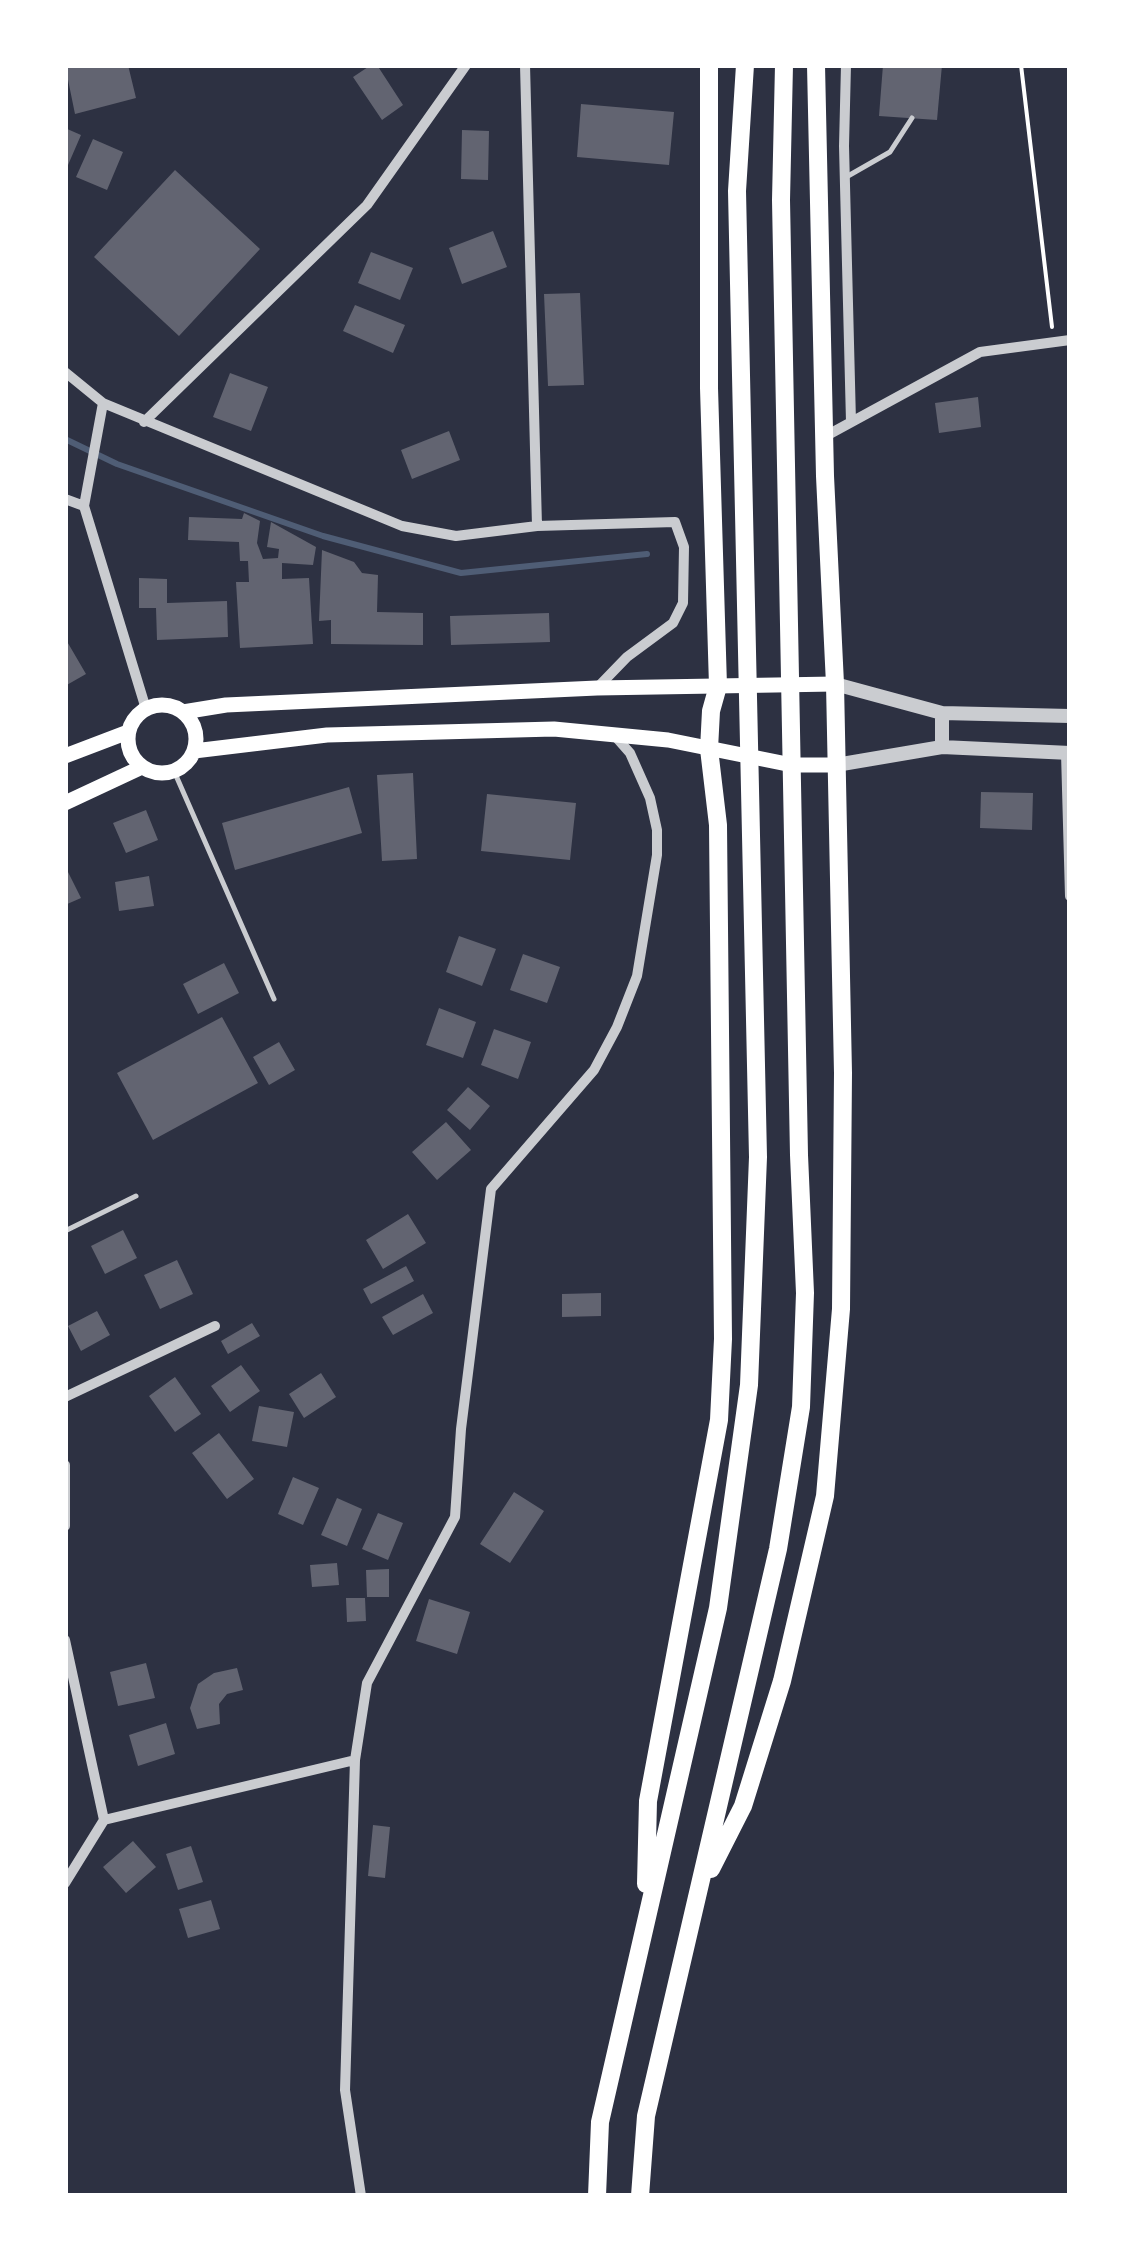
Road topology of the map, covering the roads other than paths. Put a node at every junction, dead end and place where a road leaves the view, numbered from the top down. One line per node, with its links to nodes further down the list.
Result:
1 (466, 65): 13 (street)
2 (526, 65): 18 (street)
3 (709, 65): 20 (highway)
4 (745, 65): 50 (highway)
5 (784, 65): 49 (highway)
6 (816, 65): 15 (highway)
7 (846, 65): 9 (street)
8 (912, 118): 9 (lane)
9 (845, 177): 14 (street)
10 (1070, 340): 14 (street)
11 (65, 372): 12 (street)
12 (103, 403): 13 (street); 17 (street)
13 (144, 422): 18 (street)
14 (852, 422): 15 (street)
15 (824, 437): 19 (highway)
16 (65, 498): 17 (street)
17 (84, 506): 22 (street)
18 (537, 526): 21 (street)
19 (835, 684): 20 (main road); 24 (street); 33 (highway)
20 (718, 686): 21 (main road); 29 (highway)
21 (598, 688): 23 (main road)
22 (146, 709): 23 (main road); 26 (main road)
23 (183, 712): 30 (main road)
24 (942, 713): 25 (street); 28 (street)
25 (1070, 716)
26 (128, 732): 32 (main road); 34 (main road)
27 (615, 735): 29 (main road); 30 (main road); 46 (street)
28 (942, 747): 31 (street); 33 (street)
29 (708, 749): 33 (main road); 50 (highway)
30 (194, 750): 35 (main road)
31 (1068, 753): 37 (street)
32 (65, 756)
33 (836, 764): 49 (highway)
34 (142, 767): 35 (main road); 36 (main road)
35 (174, 771): 38 (lane)
36 (65, 802)
37 (1070, 896)
38 (274, 999)
39 (136, 1196): 40 (lane)
40 (65, 1231)
41 (215, 1326): 42 (street)
42 (65, 1397)
43 (65, 1466): 44 (street)
44 (65, 1526)
45 (65, 1640): 47 (street)
46 (355, 1760): 47 (street); 51 (street)
47 (104, 1820): 48 (street)
48 (65, 1884)
49 (697, 1896): 53 (highway)
50 (645, 1925): 52 (highway)
51 (361, 2196)
52 (597, 2196)
53 (640, 2196)

